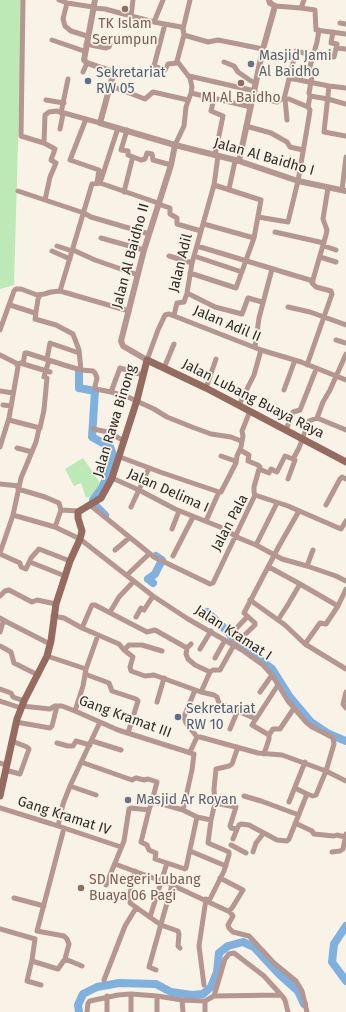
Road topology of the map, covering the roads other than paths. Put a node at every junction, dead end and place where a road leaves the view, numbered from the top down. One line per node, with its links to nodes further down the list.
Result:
1 (23, 0): 62 (street)
2 (59, 0): 8 (street)
3 (133, 0): 12 (street)
4 (163, 0): 13 (street)
5 (190, 0): 15 (street)
6 (269, 0): 10 (street)
7 (304, 0): 11 (street)
8 (66, 3): 9 (street); 20 (street)
9 (94, 5): 12 (street); 20 (street)
10 (275, 6): 11 (street); 25 (street)
11 (301, 8): 16 (street)
12 (131, 16): 13 (street)
13 (154, 22): 14 (street)
14 (165, 24): 15 (street); 31 (street)
15 (183, 29): 19 (street)
16 (319, 30): 17 (street); 28 (street)
17 (333, 32): 18 (street); 24 (street)
18 (346, 34)
19 (184, 35): 25 (street); 31 (street)
20 (88, 36): 22 (street)
21 (52, 40): 27 (street)
22 (86, 44): 23 (street); 27 (street)
23 (110, 44)
24 (336, 48): 26 (street); 28 (street)
25 (263, 49): 37 (street)
26 (346, 50)
27 (84, 51): 30 (street)
28 (313, 54): 34 (street); 36 (street)
29 (224, 62): 37 (street)
30 (87, 63): 32 (street); 38 (street)
31 (177, 63): 33 (street)
32 (83, 72)
33 (189, 76): 41 (street); 42 (street)
34 (289, 78): 36 (street); 45 (street)
35 (68, 79): 49 (street)
36 (311, 82): 39 (street); 43 (street)
37 (256, 83): 42 (street)
38 (111, 86): 48 (street); 56 (street)
39 (329, 86): 40 (street); 46 (street)
40 (346, 88)
41 (191, 93): 44 (street); 48 (street)
42 (254, 94): 45 (street); 51 (street)
43 (310, 96): 46 (street); 52 (street)
44 (214, 98): 51 (street); 65 (street, Jalan Adil)
45 (285, 98): 52 (street); 55 (street)
46 (328, 98): 50 (street); 61 (street)
47 (46, 100): 49 (street)
48 (188, 100): 63 (street)
49 (64, 103): 53 (street)
50 (346, 104)
51 (251, 107): 57 (street)
52 (308, 107): 64 (street)
53 (62, 113): 54 (street); 59 (street); 62 (street)
54 (86, 119): 56 (street); 71 (street)
55 (287, 120)
56 (100, 122): 58 (street, Jalan Al Baidho I)
57 (246, 126): 64 (street); 68 (street)
58 (118, 128): 60 (street, Jalan Al Baidho I); 71 (street)
59 (60, 129)
60 (127, 130): 63 (street, Jalan Al Baidho I); 69 (street)
61 (346, 136)
62 (44, 143): 78 (street)
63 (175, 145): 65 (street, Jalan Al Baidho I); 69 (street, Jalan Al Baidho II)
64 (303, 150): 70 (street)
65 (217, 156): 68 (street, Jalan Al Baidho I); 72 (street, Jalan Adil)
66 (346, 157): 76 (street)
67 (132, 160): 77 (street)
68 (237, 161): 70 (street, Jalan Al Baidho I); 74 (street)
69 (171, 165): 79 (street, Jalan Al Baidho II)
70 (298, 181): 73 (street, Jalan Al Baidho I); 81 (street)
71 (97, 183): 77 (street); 80 (street)
72 (214, 185): 74 (street); 82 (street, Jalan Adil)
73 (328, 188): 76 (street, Jalan Al Baidho I); 88 (street)
74 (229, 189): 81 (street)
75 (18, 191): 78 (street)
76 (344, 191)
77 (124, 192): 79 (street)
78 (45, 200): 80 (street)
79 (158, 203): 83 (street); 85 (street, Jalan Al Baidho II)
80 (84, 213): 85 (street); 91 (street)
81 (258, 218): 87 (street)
82 (204, 224): 83 (street, Jalan Adil); 87 (street)
83 (201, 231): 90 (street, Jalan Adil)
84 (275, 232): 88 (street)
85 (149, 234): 92 (street, Jalan Al Baidho II)
86 (101, 238): 92 (street)
87 (254, 238): 99 (street)
88 (324, 245): 93 (street); 97 (street)
89 (58, 246): 91 (street)
90 (197, 246): 96 (street, Jalan Adil); 99 (street)
91 (72, 250): 98 (street); 105 (street)
92 (144, 250): 105 (street, Jalan Al Baidho II)
93 (336, 250)
94 (52, 251): 98 (street)
95 (168, 256): 101 (street)
96 (194, 256): 101 (street, Jalan Adil); 103 (street)
97 (320, 258): 100 (street); 106 (street)
98 (70, 259): 107 (street)
99 (246, 261): 102 (street); 103 (street)
100 (336, 262)
101 (192, 263): 104 (street, Jalan Adil)
102 (272, 269): 106 (street); 110 (street)
103 (242, 272): 104 (street)
104 (190, 273): 108 (street, Jalan Adil)
105 (138, 275): 113 (street, Jalan Al Baidho II)
106 (313, 281): 116 (street)
107 (60, 291): 109 (street); 113 (street)
108 (187, 293): 110 (street); 115 (street, Jalan Adil)
109 (40, 295): 111 (street); 114 (street)
110 (262, 302): 122 (street)
111 (10, 306): 114 (street); 118 (street)
112 (288, 307): 116 (street)
113 (129, 311): 129 (street, Jalan Al Baidho II)
114 (35, 313): 124 (street)
115 (174, 315): 122 (street, Jalan Adil II); 129 (street, Jalan Adil)
116 (324, 317): 117 (street); 133 (street)
117 (346, 325)
118 (0, 330)
119 (336, 340): 120 (street)
120 (346, 343)
121 (174, 344): 134 (street)
122 (255, 347): 123 (street, Jalan Adil II)
123 (261, 350): 130 (street); 148 (street, Jalan Adil II)
124 (79, 353): 128 (street); 135 (street)
125 (346, 354): 139 (street)
126 (0, 355): 131 (street)
127 (216, 359): 141 (street)
128 (48, 360): 132 (street); 135 (street); 136 (street)
129 (147, 360): 134 (main road, Jalan Lubang Buaya Raya); 138 (main road, Jalan Rawa Binong)
130 (296, 360): 133 (street); 142 (street)
131 (16, 363): 132 (street); 145 (street)
132 (24, 364): 136 (street)
133 (307, 364): 139 (street)
134 (164, 368): 141 (main road, Jalan Lubang Buaya Raya)
135 (79, 369): 144 (street)
136 (48, 371): 153 (street)
137 (315, 372): 155 (street)
138 (143, 375): 144 (street); 146 (main road, Jalan Rawa Binong)
139 (337, 376): 140 (street); 151 (street)
140 (346, 380)
141 (206, 388): 148 (main road, Jalan Lubang Buaya Raya)
142 (284, 390)
143 (0, 391): 145 (street)
144 (112, 392): 146 (street)
145 (13, 394): 149 (street)
146 (137, 401): 158 (main road, Jalan Rawa Binong); 159 (street)
147 (2, 404): 149 (street)
148 (239, 404): 150 (main road, Jalan Lubang Buaya Raya)
149 (11, 406): 152 (street)
150 (250, 410): 155 (main road, Jalan Lubang Buaya Raya); 159 (street)
151 (317, 418): 156 (street); 157 (street)
152 (9, 420): 153 (street); 160 (street)
153 (40, 428): 163 (street)
154 (93, 429): 158 (street)
155 (286, 430): 157 (main road, Jalan Lubang Buaya Raya)
156 (346, 430)
157 (303, 439): 166 (street); 168 (main road, Jalan Lubang Buaya Raya)
158 (124, 441): 165 (main road, Jalan Rawa Binong)
159 (241, 441): 162 (street)
160 (0, 447)
161 (16, 448): 163 (street)
162 (240, 450): 167 (street); 170 (street)
163 (32, 452): 175 (street)
164 (221, 456): 167 (street)
165 (120, 457): 169 (street); 171 (main road, Jalan Rawa Binong)
166 (293, 459): 170 (street); 172 (street)
167 (235, 461): 177 (street)
168 (346, 462)
169 (149, 468): 176 (street); 177 (street)
170 (260, 469): 178 (street)
171 (112, 478): 176 (street, Jalan Delima I); 180 (main road, Jalan Rawa Binong)
172 (288, 479)
173 (346, 479): 181 (street)
174 (0, 484): 175 (street)
175 (19, 487): 183 (street); 187 (street)
176 (139, 490): 182 (street); 185 (street, Jalan Delima I)
177 (219, 492): 189 (street)
178 (255, 495): 179 (street, Jalan Pala); 193 (street, Jalan Pala)
179 (277, 503): 186 (street, Jalan Pala); 196 (street)
180 (93, 504): 184 (main road, Jalan Rawa Binong); 194 (street)
181 (326, 505)
182 (131, 507)
183 (61, 510): 184 (street); 191 (street)
184 (79, 511): 195 (main road)
185 (179, 511): 188 (street, Jalan Delima I); 192 (street)
186 (299, 511): 190 (street, Jalan Pala); 201 (street)
187 (13, 515): 191 (street, Jalan Kramat I); 199 (street)
188 (193, 517): 189 (street, Jalan Delima I); 202 (street)
189 (206, 521): 193 (street, Jalan Delima I)
190 (346, 522)
191 (55, 527): 195 (street, Jalan Kramat I)
192 (172, 529)
193 (236, 536): 196 (street, Jalan Delima I); 200 (street, Jalan Pala)
194 (129, 538): 197 (street); 200 (street)
195 (80, 539): 203 (main road); 207 (street, Jalan Kramat I)
196 (256, 545): 201 (street, Jalan Delima I)
197 (115, 550)
198 (313, 550): 205 (street)
199 (0, 554): 204 (street)
200 (149, 554): 207 (street)
201 (274, 555): 205 (street, Jalan Delima I); 206 (street)
202 (173, 556)
203 (70, 561): 204 (street); 208 (main road)
204 (30, 562): 208 (street)
205 (307, 566): 210 (street, Jalan Delima I)
206 (269, 567): 211 (street); 215 (street)
207 (127, 575): 209 (street, Jalan Kramat I)
208 (65, 576): 216 (main road)
209 (134, 581): 214 (street, Jalan Kramat I); 218 (street)
210 (346, 582)
211 (300, 584): 217 (street); 223 (street)
212 (345, 592): 217 (street)
213 (0, 596): 216 (street)
214 (153, 596): 220 (street); 226 (street, Jalan Kramat I)
215 (250, 600): 221 (street); 223 (street)
216 (56, 604): 219 (main road)
217 (338, 606): 232 (street)
218 (110, 612): 225 (street); 241 (street)
219 (53, 616): 225 (street); 231 (main road)
220 (136, 617)
221 (247, 617): 230 (street); 230 (street)
222 (0, 618): 224 (street)
223 (278, 620): 232 (street)
224 (7, 622): 227 (street); 231 (street)
225 (82, 628): 228 (street)
226 (211, 631): 229 (street, Jalan Kramat I); 234 (street)
227 (0, 632)
228 (98, 635): 235 (street); 240 (street)
229 (225, 640): 230 (street, Jalan Kramat I); 238 (street)
230 (236, 643): 241 (street); 243 (street, Jalan Kramat I)
231 (50, 644): 237 (main road)
232 (305, 644): 239 (street)
233 (0, 646): 242 (street)
234 (200, 649)
235 (124, 650): 236 (street); 244 (street)
236 (162, 651)
237 (47, 656): 240 (street); 242 (main road)
238 (215, 658)
239 (346, 669)
240 (85, 671): 259 (street); 265 (street)
241 (210, 672): 248 (street)
242 (38, 675): 253 (main road)
243 (272, 675): 245 (street, Jalan Kramat I); 249 (street)
244 (164, 678): 247 (street); 252 (street)
245 (278, 685): 256 (street, Jalan Kramat I); 261 (street)
246 (0, 689): 253 (street)
247 (195, 690): 248 (street); 267 (street)
248 (201, 692): 258 (street)
249 (260, 692)
250 (346, 692): 257 (street)
251 (0, 701): 253 (street)
252 (157, 702)
253 (22, 705): 254 (street, Gang Kramat III); 262 (main road)
254 (57, 706): 259 (street, Gang Kramat III); 262 (street)
255 (248, 708): 260 (street)
256 (294, 708): 266 (street); 278 (street, Jalan Kramat I)
257 (346, 708)
258 (238, 710): 260 (street); 264 (street)
259 (75, 711): 263 (street, Gang Kramat III)
260 (245, 714): 261 (street)
261 (256, 719): 266 (street)
262 (16, 722): 268 (main road)
263 (100, 722): 265 (street, Gang Kramat III); 270 (street)
264 (230, 729)
265 (128, 733): 273 (street, Gang Kramat III)
266 (269, 735): 274 (street)
267 (197, 737): 271 (street); 273 (street)
268 (12, 741): 277 (main road); 277 (street)
269 (57, 743): 270 (street)
270 (91, 743): 272 (street); 275 (street)
271 (238, 747): 274 (street); 288 (street)
272 (121, 750)
273 (190, 752): 291 (street)
274 (264, 754): 276 (street)
275 (81, 762): 280 (street); 286 (street)
276 (305, 762): 278 (street); 281 (street)
277 (4, 766): 284 (main road)
278 (326, 771): 279 (street); 282 (street)
279 (346, 781)
280 (70, 786): 283 (street); 296 (street)
281 (295, 788): 282 (street); 287 (street)
282 (307, 794): 292 (street)
283 (96, 795)
284 (0, 796)
285 (244, 796): 292 (street)
286 (152, 801): 290 (street); 291 (street)
287 (289, 802)
288 (215, 803): 294 (street); 297 (street)
289 (0, 808): 296 (street, Gang Kramat IV)
290 (149, 810): 301 (street); 307 (street)
291 (183, 810): 293 (street)
292 (299, 815): 295 (street)
293 (197, 817): 294 (street); 302 (street)
294 (211, 820): 303 (street)
295 (295, 823): 298 (street); 299 (street)
296 (61, 827): 301 (street, Gang Kramat IV); 317 (street)
297 (237, 829): 298 (street); 300 (street)
298 (263, 834): 304 (street)
299 (345, 835): 305 (street)
300 (232, 843): 303 (street); 306 (street)
301 (121, 847): 308 (street)
302 (190, 851): 307 (street); 309 (street)
303 (229, 852): 309 (street)
304 (253, 852)
305 (332, 852)
306 (246, 853)
307 (167, 863): 312 (street)
308 (115, 864): 310 (street); 313 (street)
309 (226, 866): 311 (street)
310 (135, 871): 312 (street); 318 (street)
311 (220, 878): 316 (street); 319 (street)
312 (161, 881): 314 (street); 320 (street)
313 (106, 884)
314 (172, 885): 316 (street); 321 (street)
315 (14, 898): 317 (street)
316 (207, 900): 319 (street); 330 (street)
317 (44, 906): 324 (street)
318 (136, 908): 320 (street); 328 (street)
319 (229, 911): 345 (street)
320 (150, 917): 321 (street)
321 (161, 925): 323 (street); 327 (street)
322 (0, 928): 325 (street)
323 (180, 948)
324 (64, 959): 325 (street); 326 (street)
325 (32, 960): 329 (street)
326 (82, 966)
327 (156, 970)
328 (104, 980)
329 (41, 985)
330 (204, 985)
331 (131, 994): 333 (street); 334 (street); 340 (street)
332 (280, 995): 335 (street); 335 (street); 344 (street)
333 (107, 996): 338 (street); 339 (street)
334 (158, 996): 336 (street); 341 (street)
335 (214, 996): 337 (street)
336 (182, 1000): 337 (street); 342 (street)
337 (205, 1001): 343 (street)
338 (88, 1012)
339 (107, 1012)
340 (131, 1012)
341 (158, 1012)
342 (182, 1012)
343 (205, 1012)
344 (288, 1012)
345 (307, 1012)

